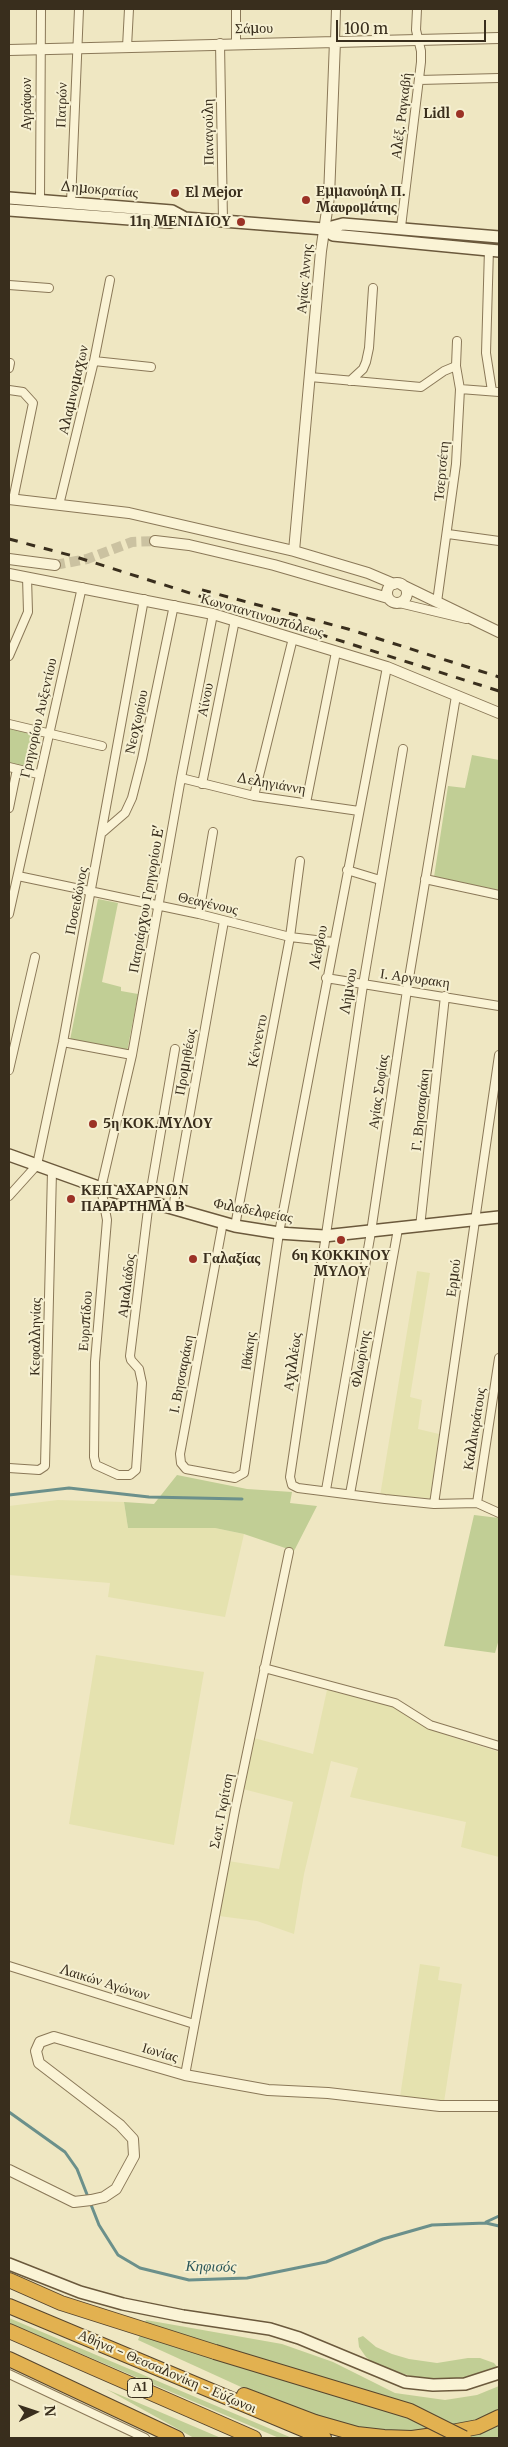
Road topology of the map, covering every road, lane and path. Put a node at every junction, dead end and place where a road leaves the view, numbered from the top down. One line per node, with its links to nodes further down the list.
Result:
1 (41, 9): 13 (street, Αγράφων)
2 (79, 9): 14 (street, Πατρών)
3 (129, 9): 12 (street)
4 (236, 9): 11 (street)
5 (336, 9): 9 (street, Αγίας Άννης)
6 (417, 9): 7 (street, Αλέξ. Ραγκαβή)
7 (417, 38): 8 (street, Σάμου); 9 (street, Σάμου); 17 (street, Αλέξ. Ραγκαβή)
8 (499, 38)
9 (335, 41): 11 (street, Σάμου); 25 (street, Αγίας Άννης)
10 (220, 43): 11 (street, Σάμου); 12 (street, Σάμου); 23 (street, Παναγούλη)
11 (236, 43)
12 (127, 47): 14 (street, Σάμου)
13 (40, 48): 14 (street, Σάμου); 15 (street, Σάμου); 19 (street, Αγράφων)
14 (77, 48): 20 (street, Πατρών)
15 (9, 50)
16 (499, 78): 17 (street)
17 (419, 80): 24 (street, Αλέξ. Ραγκαβή)
18 (9, 198): 19 (main road, Δημοκρατίας)
19 (40, 200): 20 (main road, Δημοκρατίας)
20 (71, 203): 22 (main road, Δημοκρατίας)
21 (9, 210): 22 (main road, Δημοκρατίας)
22 (185, 218): 23 (main road, Δημοκρατίας)
23 (222, 220): 25 (main road, Δημοκρατίας)
24 (401, 227): 25 (main road, Δημοκρατίας); 26 (main road, Δημοκρατίας)
25 (324, 229): 27 (main road, Δημοκρατίας); 36 (street, Αγίας Άννης)
26 (499, 237)
27 (494, 250): 40 (street)
28 (110, 280): 33 (street, Αλαμινομαχων)
29 (9, 285): 30 (street)
30 (49, 288)
31 (373, 288): 37 (street)
32 (458, 340): 35 (street, Τσερτσέτη)
33 (94, 361): 34 (street); 42 (street, Αλαμινομαχων)
34 (151, 366)
35 (456, 366): 37 (street); 38 (street, Τσερτσέτη)
36 (310, 377): 37 (street); 46 (street, Αγίας Άννης)
37 (350, 381)
38 (460, 389): 40 (street); 43 (street, Τσερτσέτη)
39 (9, 390): 41 (street)
40 (496, 392)
41 (11, 500): 42 (street)
42 (59, 506): 46 (street)
43 (448, 534): 45 (street); 55 (street, Τσερτσέτη)
44 (155, 541): 54 (street)
45 (499, 541)
46 (294, 551): 51 (street)
47 (9, 559): 48 (street)
48 (55, 565)
49 (9, 574): 50 (street, Κωνσταντινουπόλεως)
50 (28, 577): 52 (street, Κωνσταντινουπόλεως); 63 (street)
51 (398, 584): 54 (street); 54 (street); 55 (street)
52 (82, 587): 53 (street, Κωνσταντινουπόλεως); 68 (street, Γρηγορίου Αυξεντίου)
53 (144, 599): 56 (street, Κωνσταντινουπόλεως); 79 (street, Ποσειδώνος)
54 (392, 600): 59 (street)
55 (437, 602): 59 (street)
56 (174, 606): 57 (street, Κωνσταντινουπόλεως); 79 (street, Νεοχωρίου)
57 (213, 614): 58 (street, Κωνσταντινουπόλεως); 73 (street, Πατριάρχου Γρηγορίου E')
58 (235, 620): 61 (street, Κωνσταντινουπόλεως); 74 (street, Αίνου)
59 (478, 622): 60 (street)
60 (499, 632)
61 (293, 638): 62 (street, Κωνσταντινουπόλεως); 75 (street)
62 (336, 652): 64 (street, Κωνσταντινουπόλεως); 76 (street)
63 (9, 656)
64 (387, 667): 65 (street, Κωνσταντινουπόλεως); 78 (street, Λέσβου)
65 (456, 696): 66 (street, Κωνσταντινουπόλεως); 84 (street, Αγίας Σοφίας)
66 (499, 713)
67 (9, 724): 68 (street)
68 (49, 733): 69 (street); 72 (street, Γρηγορίου Αυξεντίου)
69 (102, 746)
70 (403, 750): 85 (street, Λήμνου)
71 (13, 768): 72 (street); 77 (street)
72 (38, 774): 83 (street, Γρηγορίου Αυξεντίου)
73 (181, 778): 74 (street, Δεληγιάννη); 88 (street, Πατριάρχου Γρηγορίου E')
74 (202, 784): 75 (street, Δεληγιάννη)
75 (254, 796): 76 (street, Δεληγιάννη)
76 (306, 803): 78 (street, Δεληγιάννη)
77 (9, 808)
78 (359, 810): 82 (street, Λέσβου)
79 (103, 832): 86 (street, Ποσειδώνος)
80 (213, 832): 90 (street)
81 (300, 861): 92 (street, Κέννεντυ)
82 (347, 870): 85 (street); 93 (street, Λέσβου)
83 (18, 876): 86 (street, Θεαγένους); 89 (street, Γρηγορίου Αυξεντίου)
84 (425, 879): 87 (street); 97 (street, Αγίας Σοφίας)
85 (380, 880): 96 (street, Λήμνου)
86 (92, 892): 88 (street, Θεαγένους); 100 (street, Ποσειδώνος)
87 (499, 894)
88 (158, 906): 90 (street, Θεαγένους); 102 (street, Πατριάρχου Γρηγορίου E')
89 (9, 914)
90 (199, 914): 91 (street, Θεαγένους)
91 (224, 921): 92 (street, Θεαγένους); 111 (street, Προμηθέως)
92 (290, 937): 93 (street, Θεαγένους); 115 (street, Κέννεντυ)
93 (333, 942): 95 (street, Λέσβου)
94 (35, 957): 104 (street)
95 (326, 978): 96 (street, Ι. Αργυρακη); 119 (street, Λέσβου)
96 (363, 985): 97 (street, Ι. Αργυρακη); 120 (street, Λήμνου)
97 (407, 990): 98 (street, Ι. Αργυρακη); 118 (street, Αγίας Σοφίας)
98 (445, 996): 99 (street, Ι. Αργυρακη); 116 (street, Γ. Βησσαράκη)
99 (499, 1006)
100 (63, 1042): 102 (street); 106 (street, Ποσειδώνος)
101 (175, 1050): 110 (street, Αμαλιάδος)
102 (132, 1055): 108 (street, Πατριάρχου Γρηγορίου E')
103 (499, 1055): 113 (street, Ερμού)
104 (9, 1070)
105 (9, 1155): 106 (main road, Φιλαδελφείας)
106 (37, 1165): 107 (main road, Φιλαδελφείας); 109 (street)
107 (52, 1171): 108 (main road, Φιλαδελφείας); 123 (street, Κεφαλληνίας)
108 (102, 1188): 110 (main road, Φιλαδελφείας); 122 (street, Ευριπίδου)
109 (9, 1196)
110 (149, 1201): 111 (main road, Φιλαδελφείας); 122 (street, Αμαλιάδος)
111 (174, 1208): 114 (main road, Φιλαδελφείας)
112 (499, 1217): 113 (main road, Φιλαδελφείας)
113 (475, 1219): 116 (main road, Φιλαδελφείας); 128 (street, Ερμού)
114 (223, 1222): 115 (main road, Φιλαδελφείας); 124 (street, Ι. Βησσαράκη)
115 (235, 1226): 119 (main road, Φιλαδελφείας)
116 (420, 1227): 117 (main road, Φιλαδελφείας)
117 (398, 1229): 118 (main road, Φιλαδελφείας); 126 (street, Φλωρίνης)
118 (371, 1232): 120 (main road, Φιλαδελφείας); 125 (street, Αγίας Σοφίας)
119 (279, 1233): 120 (main road, Φιλαδελφείας); 124 (street, Ιθάκης)
120 (324, 1236): 125 (street, Αχιλλέως)
121 (499, 1358): 127 (street, Καλλικράτους)
122 (94, 1457)
123 (9, 1468)
124 (244, 1473)
125 (326, 1490): 126 (street)
126 (350, 1494): 128 (street)
127 (477, 1503): 128 (street); 129 (street)
128 (434, 1504)
129 (499, 1512)
130 (289, 1552): 131 (street, Σωτ. Γκρίτση)
131 (264, 1668): 132 (street); 134 (street, Σωτ. Γκρίτση)
132 (499, 1746)
133 (9, 1966): 134 (street, Λαικών Αγώνων)
134 (194, 2024): 135 (street, Σωτ. Γκρίτση)
135 (185, 2076): 136 (street, Ιωνίας); 137 (street, Ιωνίας)
136 (499, 2106)
137 (9, 2170)
138 (9, 2264): 143 (main road)
139 (9, 2280): 151 (highway, bridge)
140 (9, 2306): 145 (highway, Αθήνα - Θεσσαλονίκη - Εύζωνοι / Α1)
141 (9, 2331): 149 (highway, Αθήνα - Θεσσαλονίκη - Εύζωνοι / Α1)
142 (9, 2359): 148 (highway)
143 (499, 2373)
144 (9, 2374): 147 (street)
145 (180, 2378): 146 (highway); 150 (highway, Αθήνα - Θεσσαλονίκη - Εύζωνοι / Α1)
146 (499, 2417)
147 (145, 2438)
148 (177, 2438)
149 (254, 2438)
150 (324, 2438)
151 (464, 2438)

